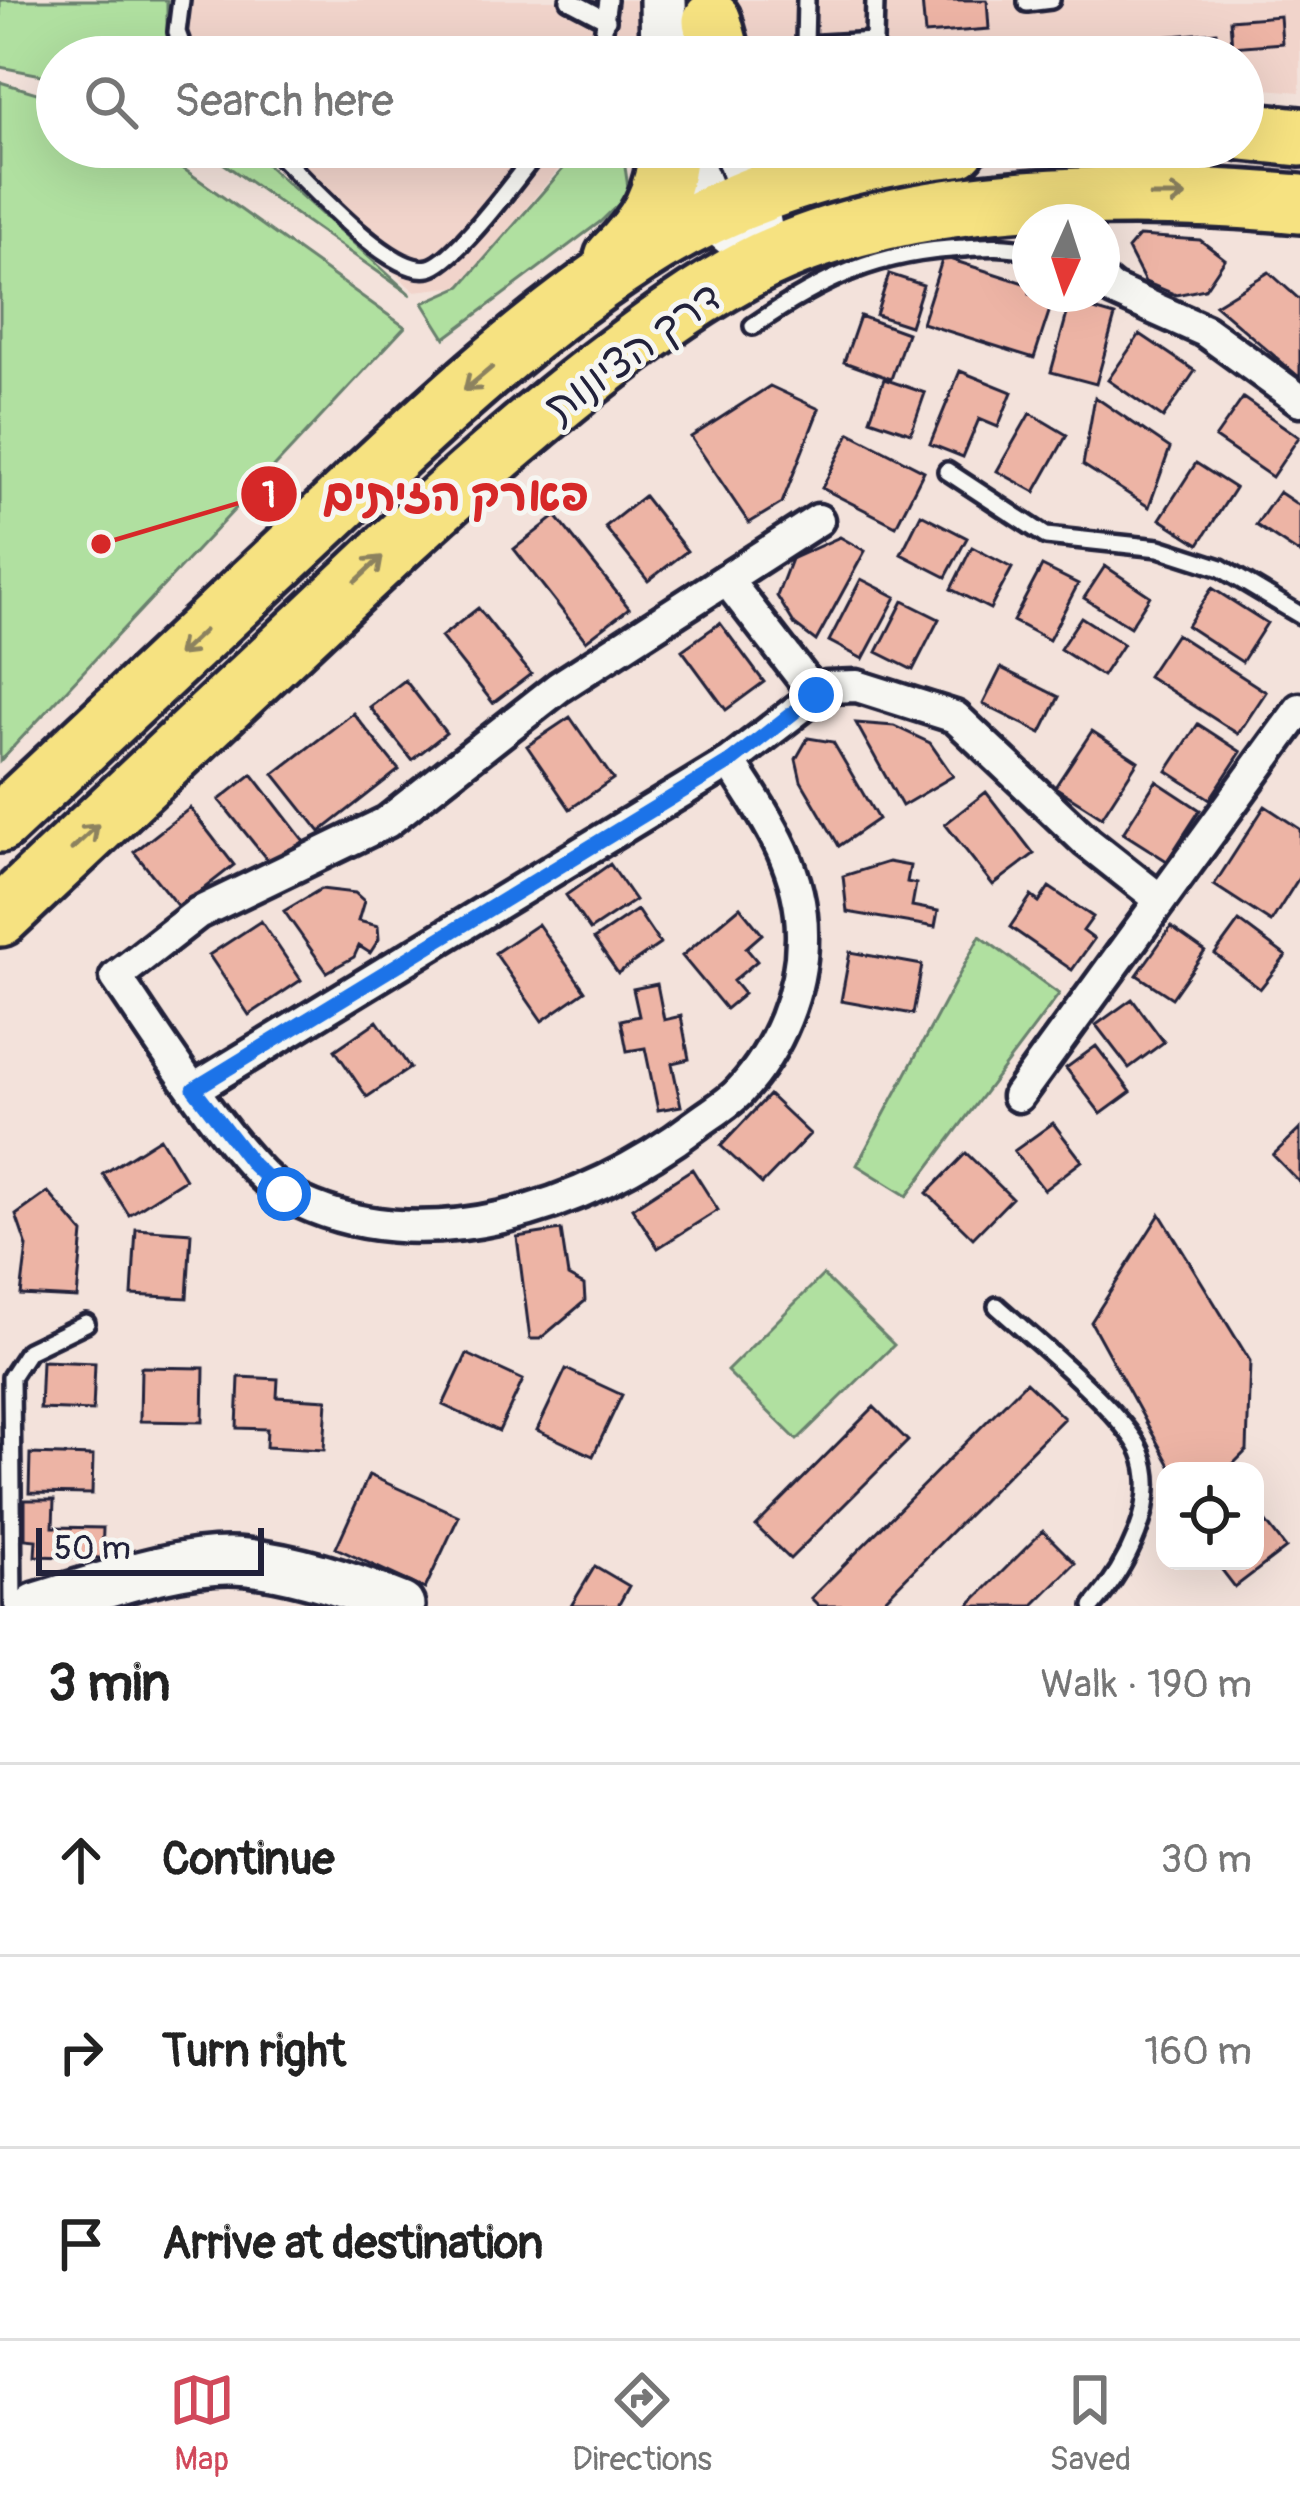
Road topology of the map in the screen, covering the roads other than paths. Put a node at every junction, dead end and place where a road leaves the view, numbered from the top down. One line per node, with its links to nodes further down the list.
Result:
1 (181, 0): 9 (lane)
2 (569, 0): 8 (lane)
3 (608, 0): 8 (lane)
4 (806, 0): 11 (lane)
5 (875, 0): 12 (lane)
6 (1027, 0): 7 (lane)
7 (1051, 0)
8 (607, 20): 10 (lane)
9 (178, 36)
10 (604, 36)
11 (805, 36)
12 (874, 36)
13 (1264, 133): 14 (highway)
14 (1300, 137)
15 (293, 168): 16 (lane)
16 (524, 168)
17 (667, 168): 26 (highway)
18 (826, 168): 19 (highway, דרך הציונות)
19 (733, 186): 24 (street); 26 (highway, דרך הציונות)
20 (1300, 204): 21 (highway, דרך הציונות, one-way to 20)
21 (1120, 206)
22 (1012, 208): 24 (highway, דרך הציונות)
23 (1012, 246): 27 (lane)
24 (765, 260): 38 (highway, דרך הציונות, one-way to 24)
25 (1120, 290): 28 (street)
26 (554, 319): 36 (highway, דרך הציונות, one-way to 36)
27 (753, 326)
28 (1300, 400)
29 (947, 471): 32 (lane)
30 (818, 520): 31 (street)
31 (726, 579): 33 (street); 39 (street)
32 (1300, 615)
33 (816, 695): 35 (street); 37 (street)
34 (1300, 709): 37 (street)
35 (730, 762): 39 (street); 39 (street)
36 (0, 823)
37 (1158, 898): 40 (street)
38 (0, 917)
39 (194, 1089)
40 (1018, 1096)
41 (998, 1306): 47 (lane)
42 (86, 1323): 44 (lane)
43 (353, 1597): 45 (street); 46 (street)
44 (13, 1606)
45 (37, 1606)
46 (401, 1606)
47 (1093, 1606)

